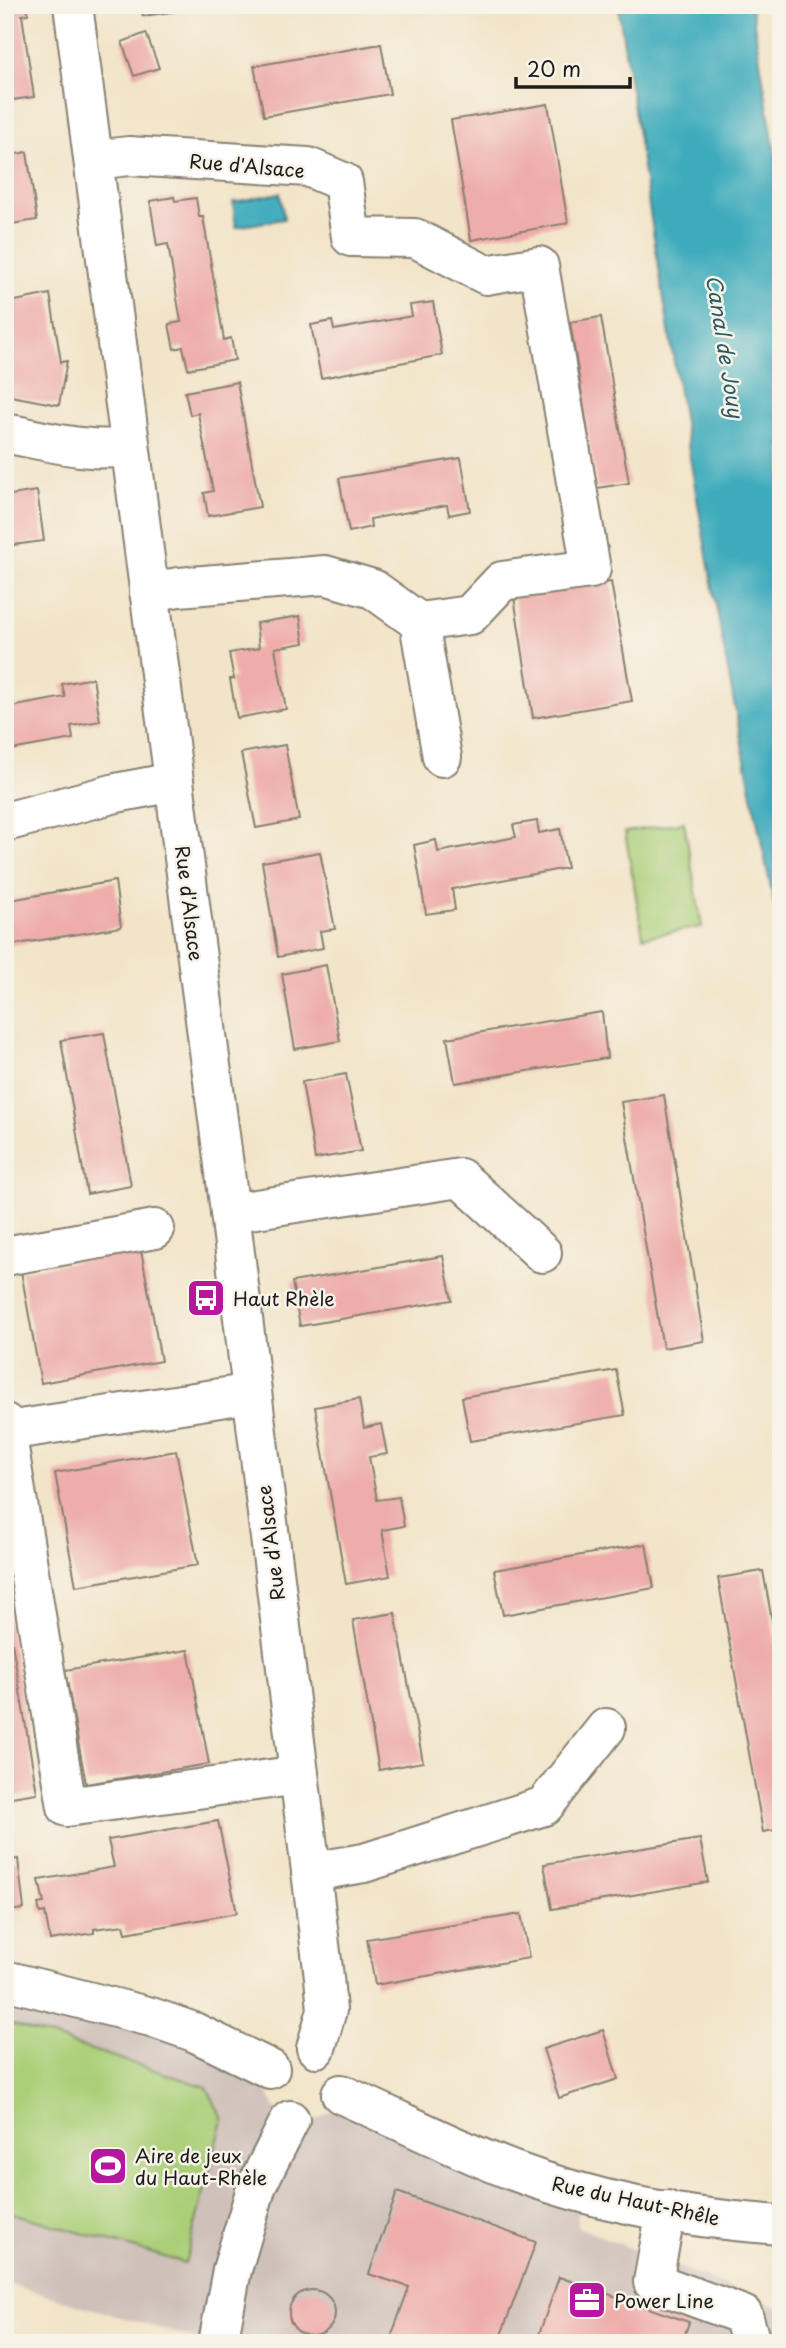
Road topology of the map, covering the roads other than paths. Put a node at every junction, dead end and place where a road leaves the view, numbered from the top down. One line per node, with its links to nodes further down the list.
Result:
1 (73, 5): 2 (street, Rue d'Alsace)
2 (94, 160): 4 (street, Rue d'Alsace); 6 (street, Rue d'Alsace)
3 (5, 433): 4 (street)
4 (131, 447): 5 (street, Rue d'Alsace)
5 (149, 592): 6 (street); 8 (street, Rue d'Alsace)
6 (419, 622): 7 (street)
7 (442, 757)
8 (174, 782): 9 (street); 10 (street, Rue d'Alsace)
9 (5, 822)
10 (230, 1213): 12 (street); 14 (street, Rue d'Alsace)
11 (155, 1229): 13 (street)
12 (541, 1253)
13 (5, 1256)
14 (252, 1392): 15 (street); 17 (street, Rue d'Alsace)
15 (6, 1427): 17 (street)
16 (606, 1728): 18 (street)
17 (299, 1775): 18 (street, Rue d'Alsace)
18 (311, 1872): 20 (street, Rue d'Alsace)
19 (5, 1980): 21 (street)
20 (316, 2048): 21 (street); 22 (street)
21 (270, 2068): 23 (street)
22 (341, 2094): 23 (street); 24 (street, Rue du Haut-Rhêle)
23 (290, 2120): 26 (street)
24 (666, 2210): 25 (street, Rue du Haut-Rhêle); 27 (street)
25 (781, 2225)
26 (218, 2343)
27 (751, 2343)

